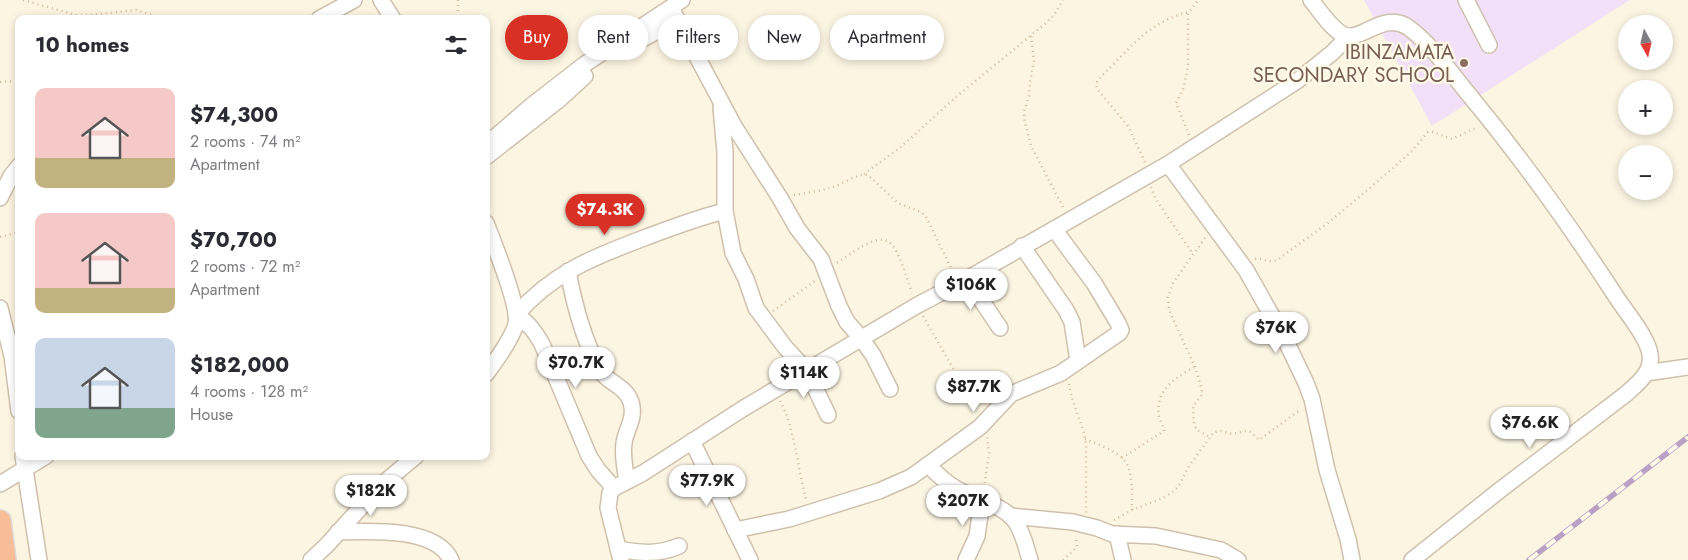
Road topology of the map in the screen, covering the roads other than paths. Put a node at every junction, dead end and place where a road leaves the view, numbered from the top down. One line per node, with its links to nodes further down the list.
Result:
1 (354, 0): 6 (street)
2 (381, 0): 7 (street)
3 (1312, 0): 8 (street)
4 (1466, 0): 9 (street)
5 (677, 9): 10 (street); 11 (street); 12 (street)
6 (326, 15)
7 (390, 15)
8 (1349, 36): 13 (street); 30 (street)
9 (1489, 46)
10 (720, 101): 16 (street); 25 (street)
11 (490, 142)
12 (490, 154)
13 (1168, 164): 17 (street); 57 (street)
14 (15, 171): 15 (street)
15 (0, 198)
16 (725, 211): 20 (street); 29 (street)
17 (1054, 229): 19 (street); 26 (street)
18 (490, 234): 23 (street)
19 (1022, 246): 21 (street); 26 (street)
20 (568, 271): 23 (street); 39 (street)
21 (963, 281): 24 (street); 25 (street)
22 (0, 308): 31 (street)
23 (516, 315): 28 (street); 39 (street)
24 (1000, 328)
25 (862, 338): 29 (street); 32 (street)
26 (1072, 365): 37 (street)
27 (1688, 367): 30 (street)
28 (490, 368)
29 (807, 371): 33 (street); 34 (street)
30 (1646, 373): 58 (street)
31 (15, 380)
32 (890, 389)
33 (828, 415)
34 (692, 441): 39 (street); 43 (street)
35 (411, 460): 44 (street)
36 (23, 463): 38 (street); 49 (street)
37 (928, 465): 40 (street); 43 (street)
38 (0, 484)
39 (621, 484): 47 (street)
40 (983, 495): 41 (street); 53 (street)
41 (1010, 516): 45 (street); 54 (street)
42 (0, 522): 48 (highway)
43 (735, 530): 52 (street)
44 (338, 532): 50 (street); 51 (street)
45 (1117, 534): 55 (street); 56 (street)
46 (679, 546): 47 (street)
47 (619, 555)
48 (5, 560)
49 (39, 560)
50 (311, 560)
51 (451, 560)
52 (750, 560)
53 (966, 560)
54 (1030, 560)
55 (1124, 560)
56 (1238, 560)
57 (1352, 560)
58 (1412, 560)

